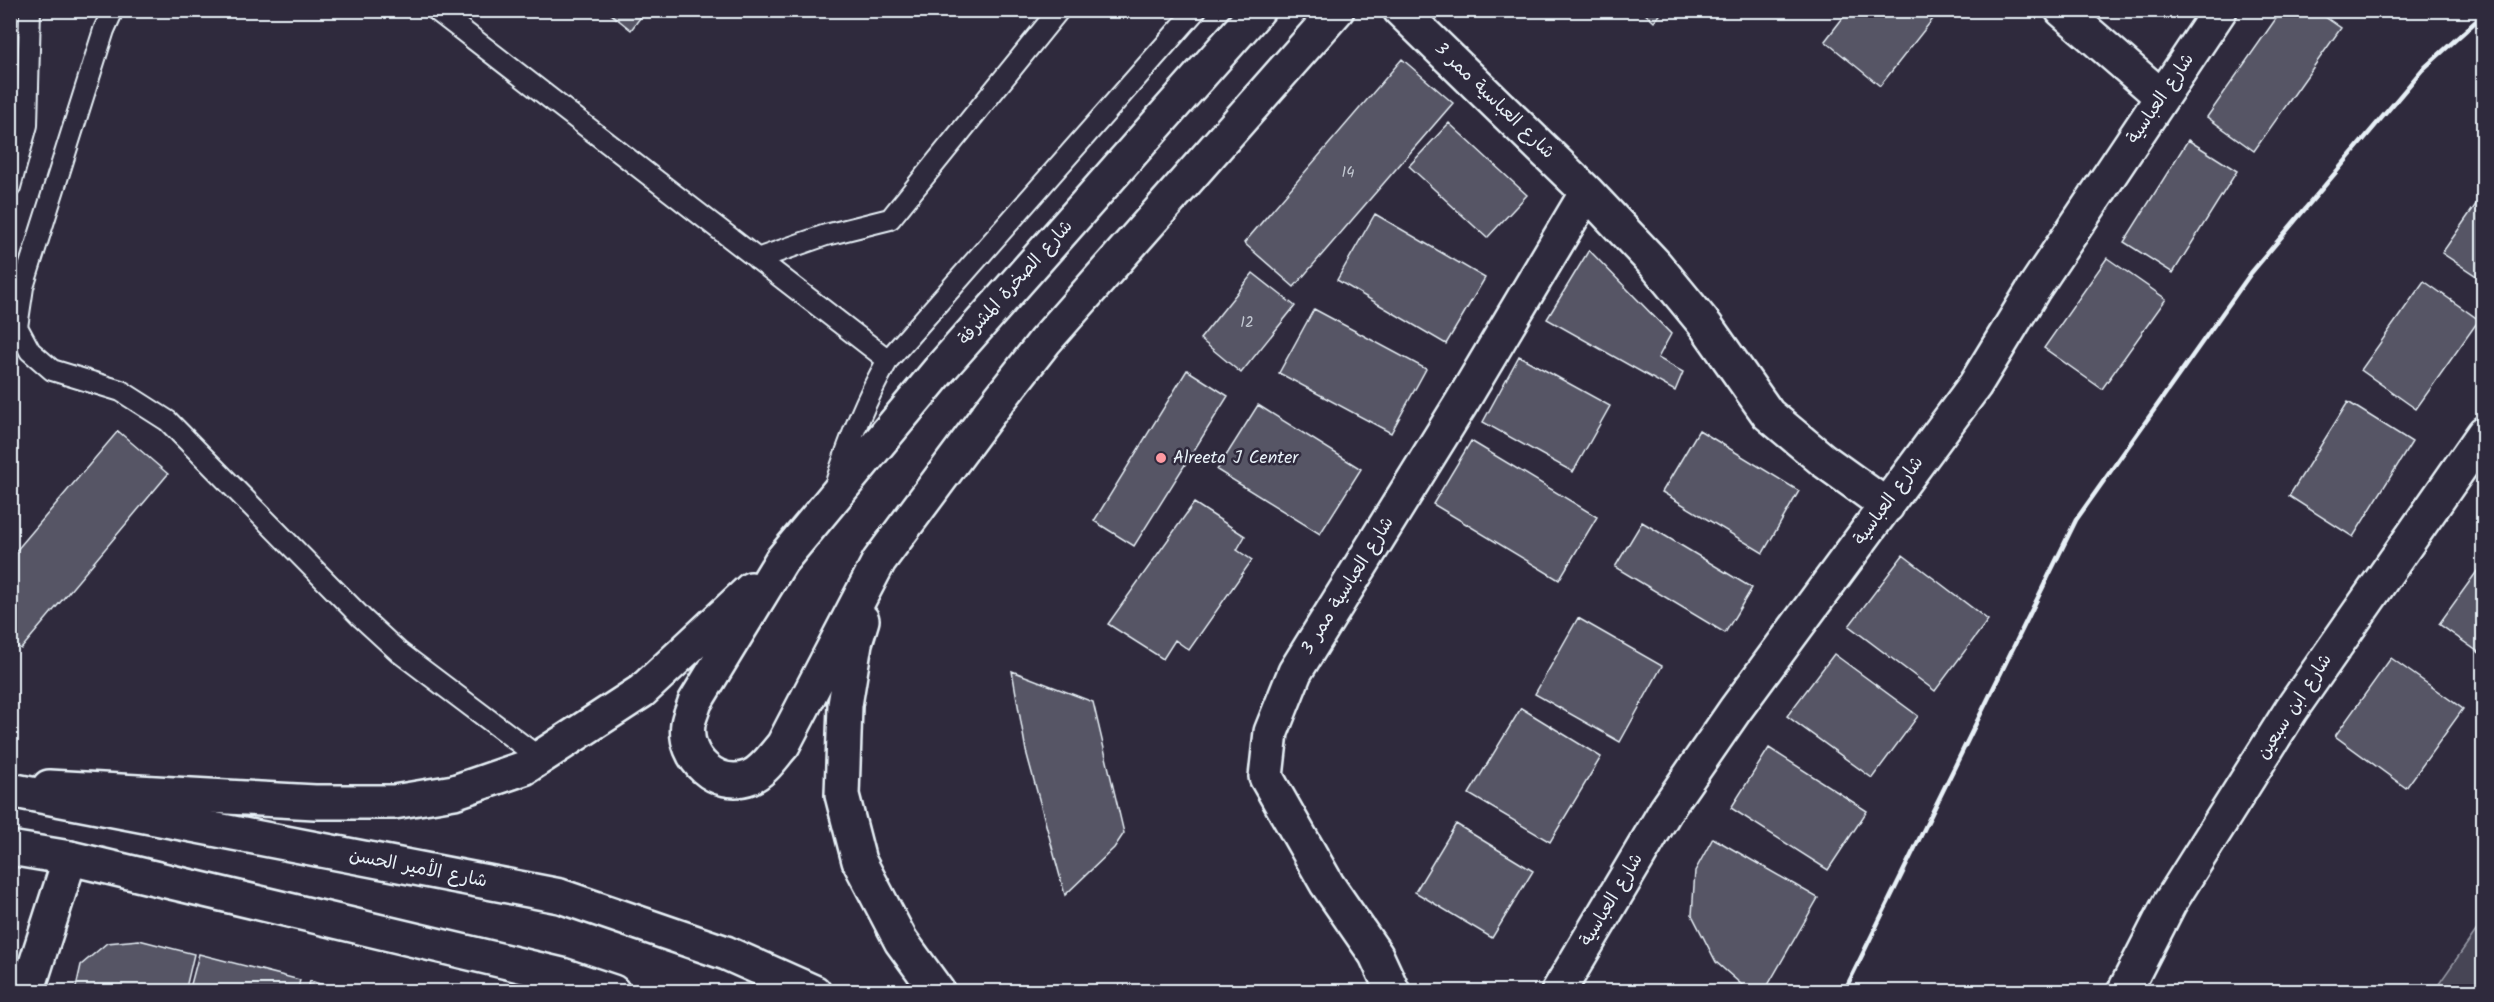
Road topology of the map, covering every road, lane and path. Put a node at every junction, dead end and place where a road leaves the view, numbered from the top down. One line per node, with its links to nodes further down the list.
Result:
1 (30, 10): 12 (lane)
2 (113, 10): 21 (lane)
3 (436, 10): 14 (lane)
4 (1059, 10): 14 (lane)
5 (1196, 10): 15 (lane)
6 (1258, 10): 17 (main road, شارع الصخرة المشرفة)
7 (1337, 10): 20 (main road)
8 (1400, 10): 13 (main road, شارع العباسية ممر 3)
9 (2062, 10): 11 (main road)
10 (2220, 10): 11 (main road, شارع العباسية)
11 (2163, 97): 18 (main road, شارع العباسية)
12 (10, 187)
13 (1587, 192): 18 (main road, شارع العباسية ممر 3); 30 (main road, شارع العباسية ممر 3)
14 (757, 259): 15 (lane)
15 (888, 360): 17 (lane)
16 (2484, 433): 32 (main road, شارع ابن سبعين)
17 (830, 501): 19 (main road, شارع الصخرة المشرفة)
18 (1887, 506): 31 (main road, شارع العباسية)
19 (781, 561): 20 (main road); 21 (main road)
20 (879, 561): 29 (main road)
21 (541, 759): 22 (main road)
22 (10, 784)
23 (10, 790): 28 (main road, شارع الأمير الحسن)
24 (10, 848): 25 (main road)
25 (70, 858): 26 (main road); 27 (main road)
26 (27, 992)
27 (613, 992)
28 (814, 992)
29 (938, 992)
30 (1394, 992)
31 (1558, 992)
32 (2124, 992)

